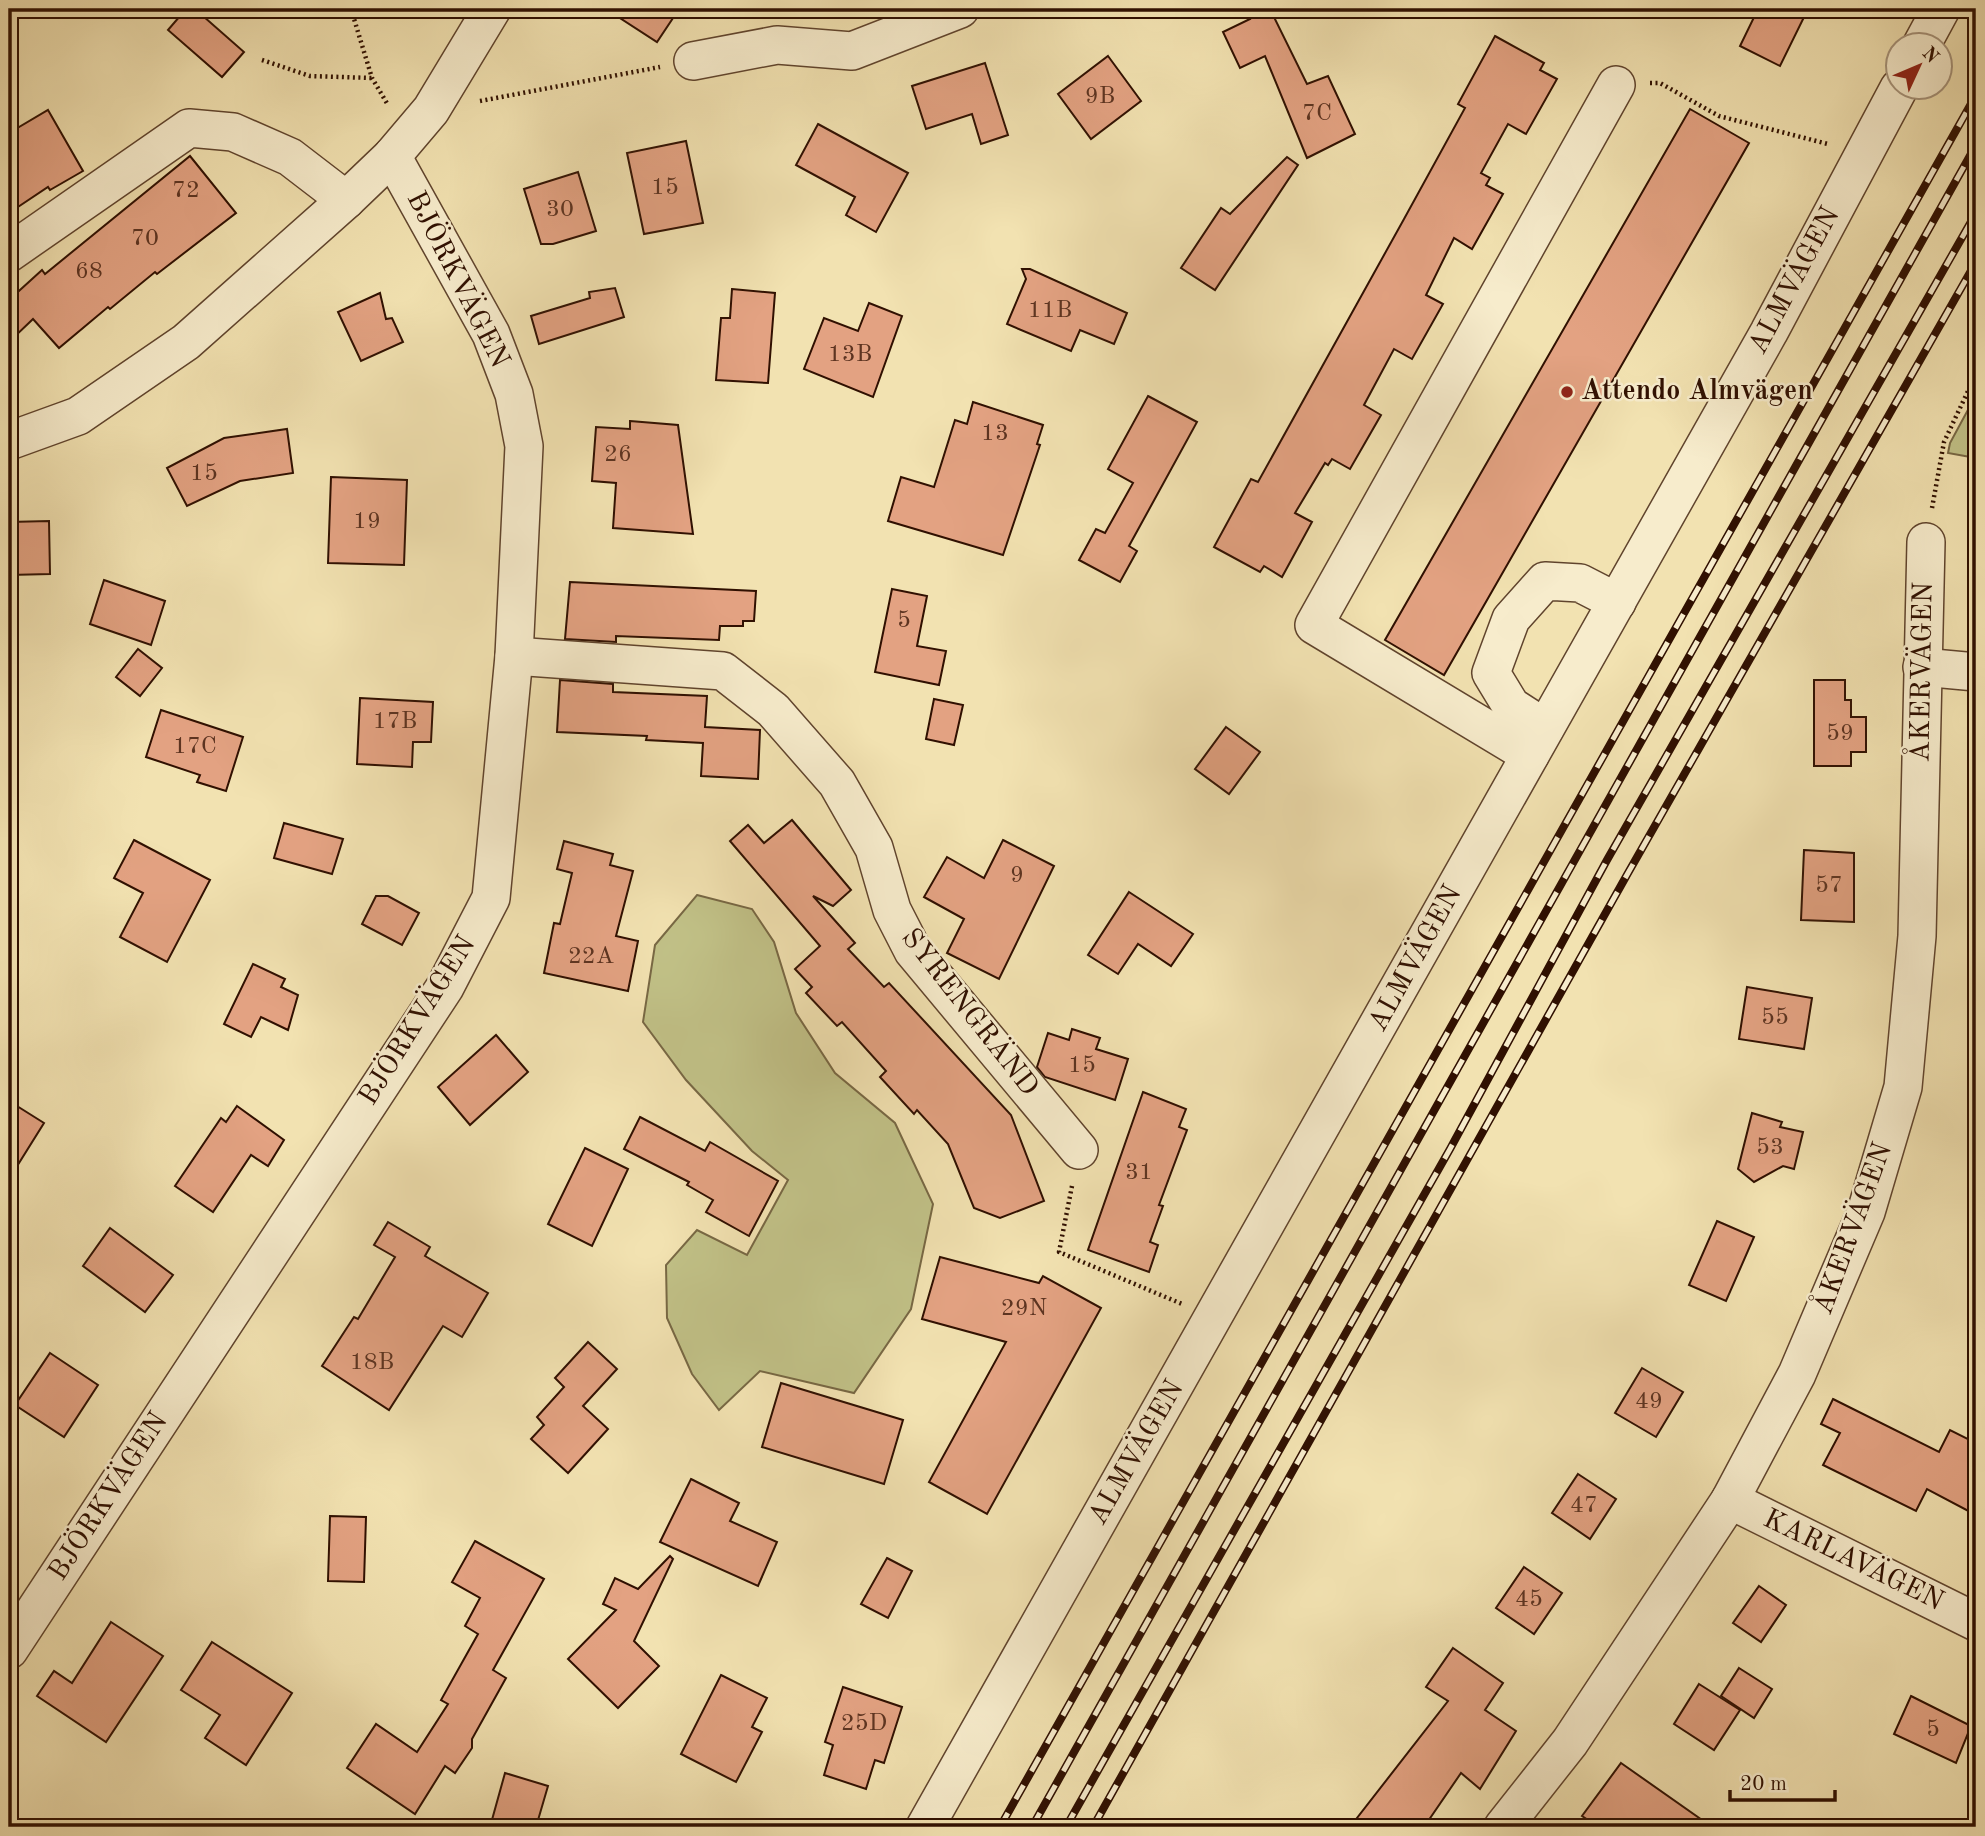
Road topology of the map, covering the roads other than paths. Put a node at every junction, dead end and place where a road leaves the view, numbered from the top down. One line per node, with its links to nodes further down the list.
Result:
1 (492, 9): 8 (street)
2 (960, 9): 5 (street)
3 (1941, 9): 4 (street)
4 (1929, 32)
5 (693, 61)
6 (1616, 85): 17 (street)
7 (1892, 102): 13 (street, ALMVÄGEN)
8 (392, 156): 9 (street); 14 (street, BJÖRKVÄGEN)
9 (346, 200): 10 (street); 11 (street)
10 (9, 253)
11 (9, 441)
12 (1926, 542): 15 (street, ÅKERVÄGEN)
13 (1617, 602): 17 (street, ALMVÄGEN); 17 (street)
14 (514, 656): 18 (street, SYRENGRÄND); 21 (street, BJÖRKVÄGEN)
15 (1922, 667): 16 (street); 19 (street, ÅKERVÄGEN)
16 (1976, 672)
17 (1538, 742): 23 (street, ALMVÄGEN)
18 (1079, 1150)
19 (1730, 1500): 20 (street, KARLAVÄGEN); 22 (street, ÅKERVÄGEN)
20 (1976, 1622)
21 (9, 1650)
22 (1506, 1826)
23 (925, 1827)

